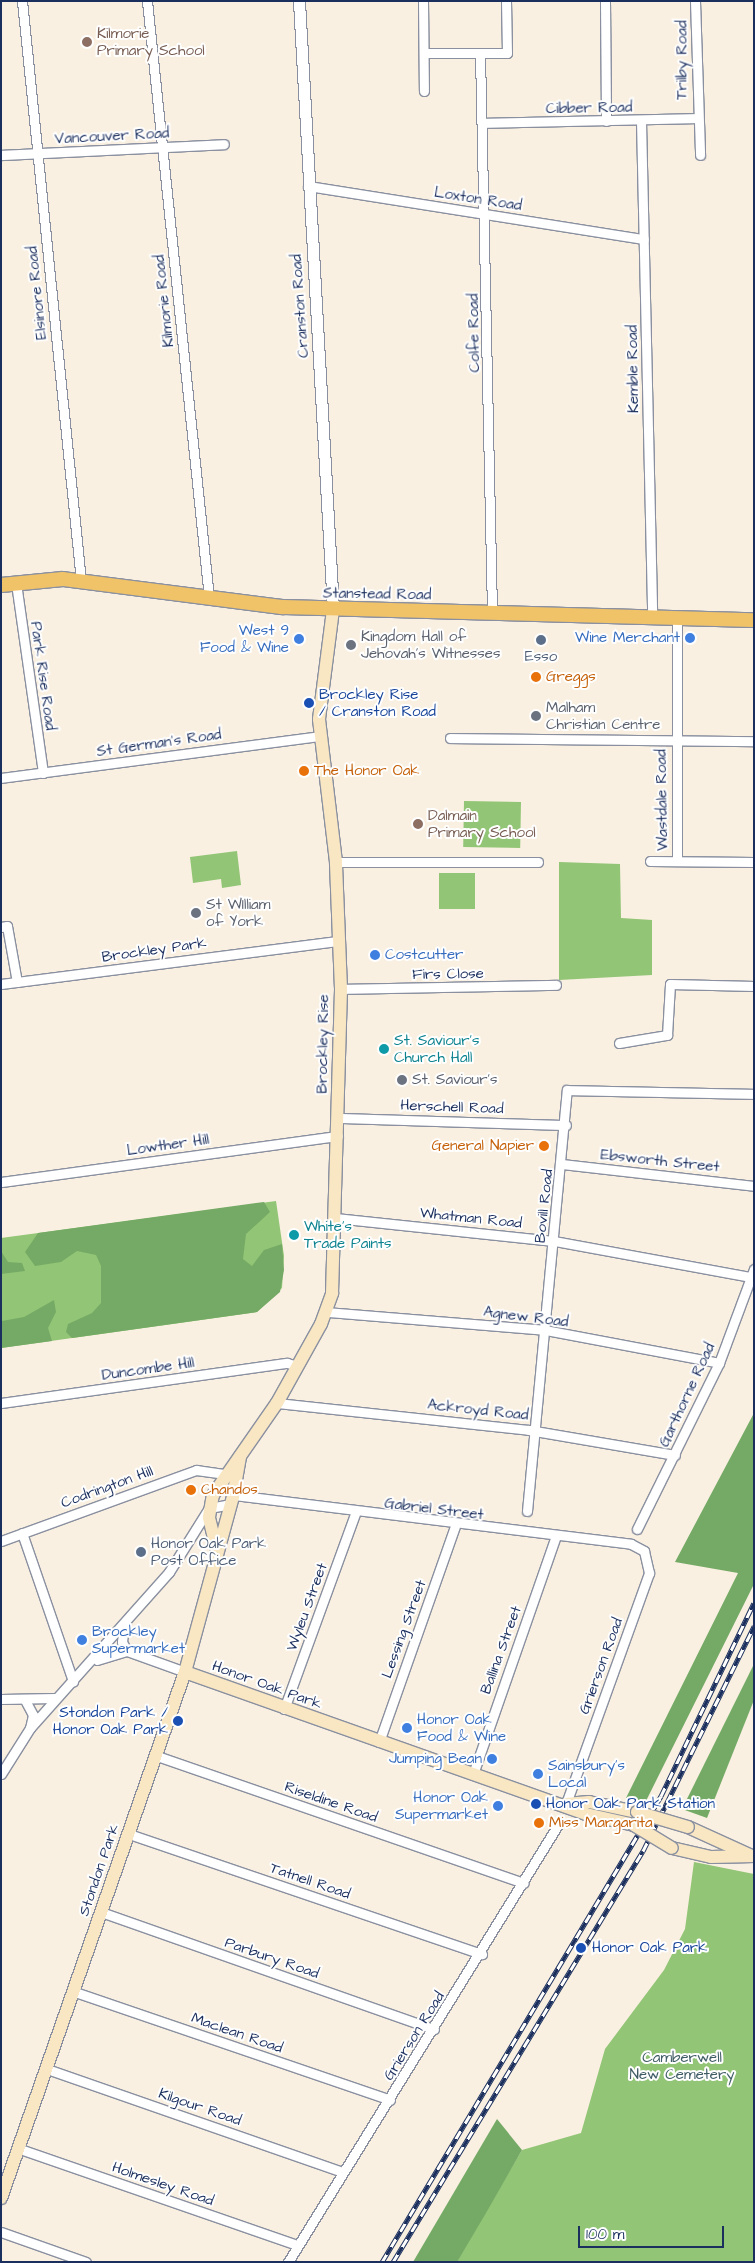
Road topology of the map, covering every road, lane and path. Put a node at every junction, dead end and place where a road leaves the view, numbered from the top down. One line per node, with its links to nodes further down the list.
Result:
1 (22, 1): 18 (street, Elsinore Road)
2 (147, 1): 16 (street, Kilmorie Road)
3 (299, 1): 20 (street, Cranston Road)
4 (423, 1): 9 (street)
5 (506, 1): 8 (street)
6 (605, 1): 12 (street)
7 (695, 1): 11 (street, Trilby Road)
8 (480, 52): 9 (street); 14 (street, Colfe Road)
9 (424, 53): 10 (street)
10 (424, 91)
11 (696, 118): 13 (street, Cibber Road); 19 (street, Trilby Road)
12 (606, 121): 13 (street, Cibber Road); 14 (street, Cibber Road)
13 (641, 121): 22 (street, Kemble Road)
14 (482, 123): 21 (street, Colfe Road)
15 (224, 144): 16 (street, Vancouver Road)
16 (161, 147): 18 (street, Vancouver Road); 26 (street, Kilmorie Road)
17 (1, 154): 18 (street, Vancouver Road)
18 (36, 154): 23 (street, Elsinore Road)
19 (700, 155)
20 (308, 186): 21 (street, Loxton Road); 27 (street, Cranston Road)
21 (485, 214): 22 (street, Loxton Road); 28 (street, Colfe Road)
22 (644, 239): 29 (street, Kemble Road)
23 (81, 581): 24 (highway, Stanstead Road); 26 (highway, Stanstead Road)
24 (16, 583): 25 (highway, Stanstead Road); 36 (street, Park Rise Road)
25 (1, 585)
26 (209, 598): 27 (highway, Stanstead Road)
27 (332, 609): 28 (highway, Stanstead Road); 32 (main road, Brockley Rise)
28 (492, 613): 29 (highway, Stanstead Road)
29 (652, 617): 30 (highway, Stanstead Road)
30 (677, 618): 31 (highway, Stanstead Road); 34 (street, Wastdale Road)
31 (754, 620)
32 (320, 736): 36 (street, St German's Road); 40 (main road, Brockley Rise)
33 (450, 738): 34 (street)
34 (675, 741): 35 (street); 39 (street, Wastdale Road)
35 (754, 741)
36 (43, 772): 37 (street, St German's Road)
37 (1, 778)
38 (650, 861): 39 (street)
39 (676, 861): 42 (street)
40 (336, 862): 41 (street); 44 (main road, Brockley Rise)
41 (538, 862)
42 (754, 862)
43 (1, 927): 45 (street)
44 (340, 941): 45 (street, Brockley Park); 49 (main road, Brockley Rise)
45 (17, 982): 46 (street, Brockley Park)
46 (1, 984)
47 (556, 985): 49 (street, Firs Close)
48 (754, 986): 50 (street)
49 (341, 989): 52 (main road, Brockley Rise)
50 (619, 1043)
51 (754, 1094): 53 (street, Bovill Road)
52 (338, 1118): 53 (street, Herschell Road); 54 (main road, Brockley Rise)
53 (566, 1125): 55 (street, Bovill Road)
54 (338, 1136): 56 (street, Lowther Hill); 58 (main road, Brockley Rise)
55 (562, 1164): 57 (street, Ebsworth Street); 59 (street, Bovill Road)
56 (1, 1182)
57 (754, 1186)
58 (335, 1218): 59 (street, Whatman Road); 61 (main road, Brockley Rise)
59 (554, 1240): 60 (street, Whatman Road); 62 (street, Bovill Road)
60 (753, 1273): 63 (street, Garthorne Road)
61 (327, 1312): 62 (street, Agnew Road); 64 (main road, Brockley Rise)
62 (545, 1330): 63 (street, Agnew Road); 67 (street, Bovill Road)
63 (719, 1363): 68 (street, Garthorne Road)
64 (298, 1366): 65 (street, Duncombe Hill); 66 (main road, Brockley Rise)
65 (1, 1403)
66 (277, 1403): 67 (street, Ackroyd Road); 69 (main road, Brockley Rise)
67 (535, 1430): 68 (street, Ackroyd Road); 74 (street, Bovill Road)
68 (675, 1455): 79 (street, Garthorne Road)
69 (240, 1457): 70 (main road); 71 (main road, Stondon Park)
70 (224, 1474): 72 (main road); 80 (street, Codrington Hill)
71 (234, 1495): 73 (main road, Stondon Park); 75 (street, Gabriel Street)
72 (209, 1508): 73 (street); 77 (main road, Stondon Park); 85 (street)
73 (230, 1510): 76 (main road, Stondon Park)
74 (527, 1511)
75 (356, 1514): 78 (street, Gabriel Street); 93 (street, Wyleu Street)
76 (226, 1524): 77 (main road); 84 (main road, Stondon Park)
77 (211, 1526): 84 (main road, Stondon Park)
78 (455, 1526): 81 (street, Gabriel Street); 95 (street, Lessing Street)
79 (637, 1528)
80 (22, 1533): 82 (street, Codrington Hill); 89 (street)
81 (556, 1536): 83 (street, Gabriel Street); 98 (street, Ballina Street)
82 (1, 1540)
83 (631, 1544): 99 (street, Grierson Road)
84 (217, 1550): 88 (main road, Stondon Park)
85 (124, 1627): 86 (street); 87 (street)
86 (127, 1651): 87 (street); 88 (street)
87 (90, 1663): 89 (street)
88 (185, 1672): 93 (main road, Honor Oak Park); 96 (main road, Stondon Park)
89 (74, 1681): 90 (street)
90 (56, 1698): 92 (street); 94 (street)
91 (1, 1699): 92 (street)
92 (25, 1700): 94 (street)
93 (284, 1709): 95 (main road, Honor Oak Park)
94 (30, 1728): 97 (street)
95 (379, 1742): 98 (main road, Honor Oak Park)
96 (157, 1756): 101 (main road, Stondon Park); 103 (street, Riseldine Road)
97 (1, 1774)
98 (473, 1774): 99 (main road, Honor Oak Park)
99 (566, 1804): 102 (main road, Honor Oak Park, bridge); 102 (main road, Honor Oak Park, bridge)
100 (559, 1823): 103 (street, Grierson Road)
101 (129, 1834): 104 (main road, Stondon Park); 105 (street, Tatnell Road)
102 (753, 1854)
103 (524, 1883): 105 (street, Grierson Road)
104 (101, 1912): 106 (main road, Stondon Park); 107 (street, Parbury Road)
105 (482, 1954): 107 (street, Grierson Road)
106 (74, 1992): 108 (main road, Stondon Park); 109 (street, Maclean Road)
107 (434, 2029): 109 (street, Grierson Road)
108 (47, 2069): 110 (main road, Stondon Park); 111 (street, Kilgour Road)
109 (390, 2100): 111 (street, Grierson Road)
110 (20, 2148): 112 (main road, Stondon Park); 114 (street, Holmesley Road)
111 (344, 2172): 114 (street, Grierson Road)
112 (1, 2198)
113 (1, 2232): 115 (street)
114 (298, 2245): 116 (street, Grierson Road)
115 (86, 2262)
116 (288, 2262)

